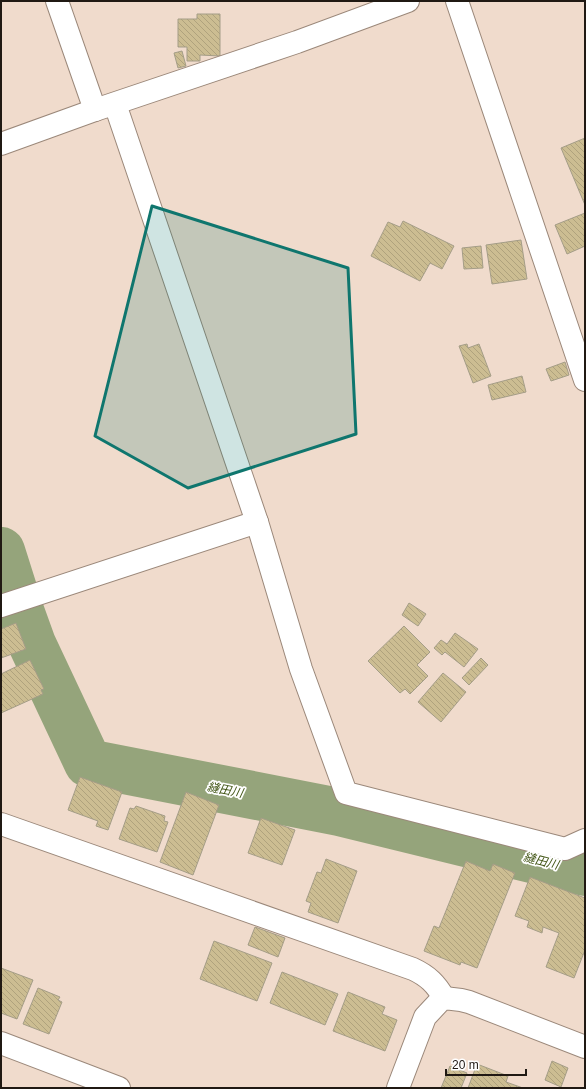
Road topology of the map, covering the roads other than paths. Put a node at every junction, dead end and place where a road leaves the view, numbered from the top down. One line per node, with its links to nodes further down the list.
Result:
1 (57, 1): 4 (street)
2 (408, 1): 4 (street)
3 (457, 1): 6 (street)
4 (105, 107): 5 (street); 7 (street)
5 (1, 144)
6 (585, 380)
7 (257, 522): 8 (street); 10 (street)
8 (1, 606)
9 (1, 824): 11 (street)
10 (585, 840)
11 (444, 998): 13 (street); 15 (street)
12 (1, 1043): 14 (street)
13 (585, 1047)
14 (119, 1088)
15 (398, 1088)

